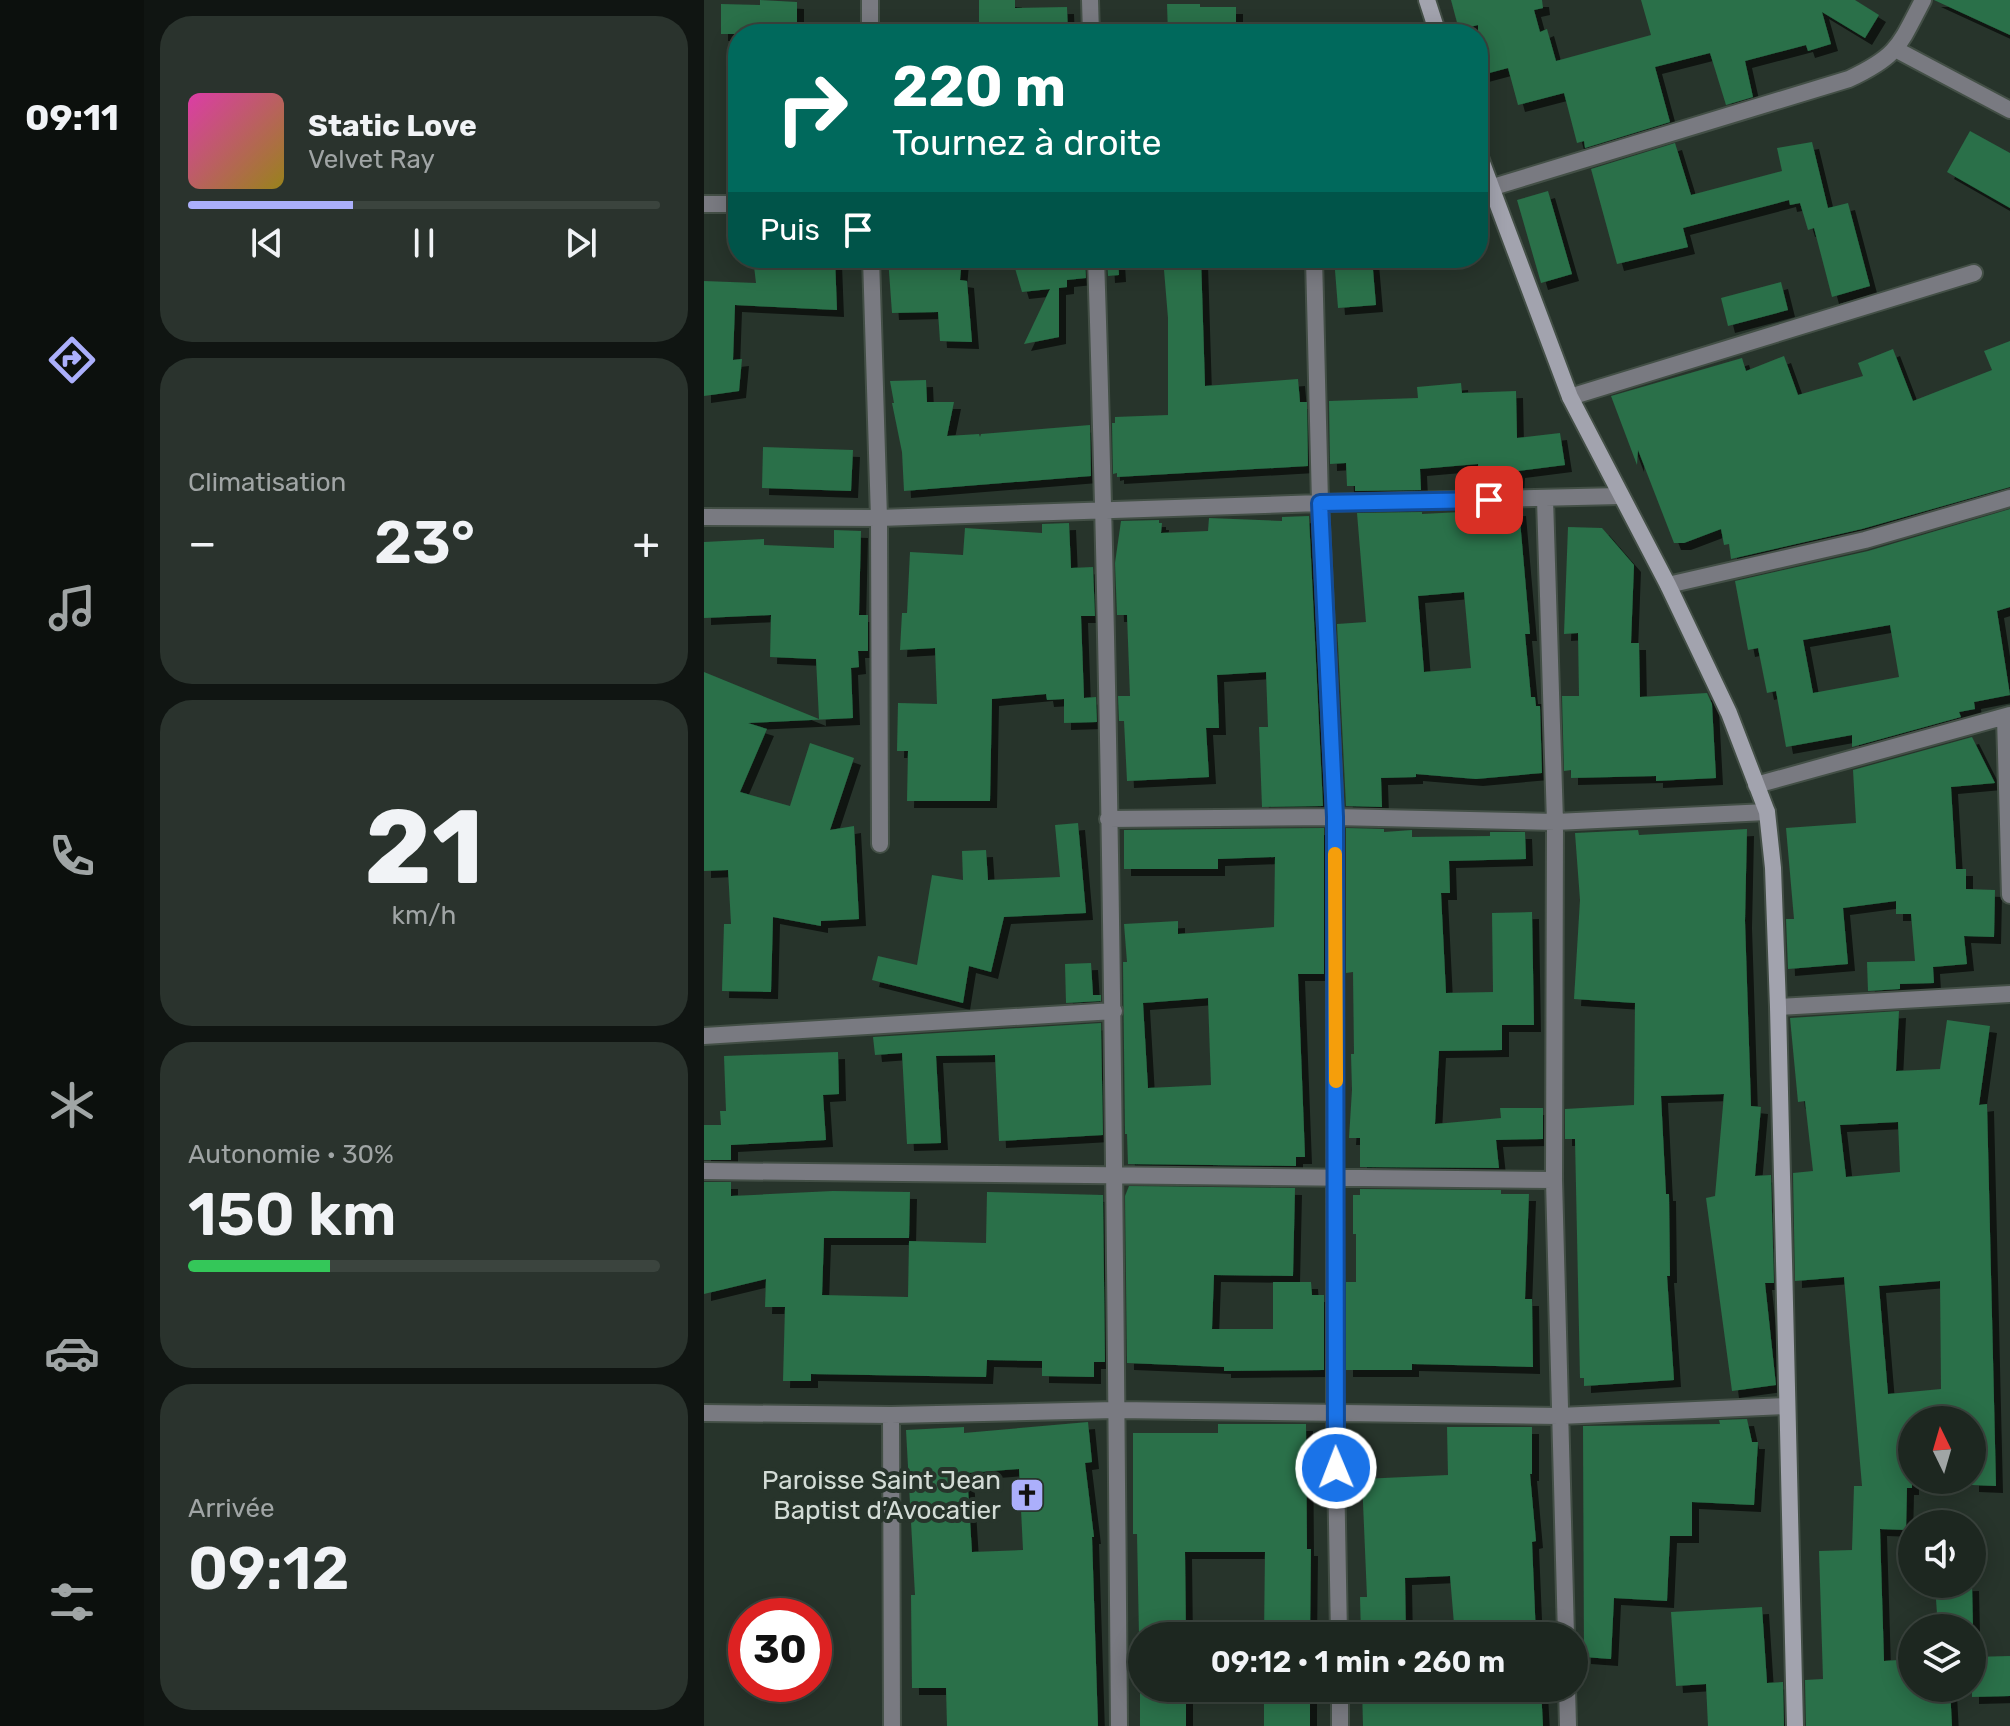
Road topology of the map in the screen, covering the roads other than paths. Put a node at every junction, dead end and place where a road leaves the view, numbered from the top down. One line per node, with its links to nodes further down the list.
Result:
1 (870, 0): 5 (street)
2 (1090, 0): 6 (street)
3 (1427, 0): 7 (street)
4 (1923, 0): 8 (street)
5 (870, 24)
6 (1091, 24)
7 (1435, 24)
8 (1897, 50): 9 (street); 10 (street)
9 (2010, 110)
10 (1488, 188)
11 (1488, 199): 18 (street)
12 (704, 204): 13 (street)
13 (728, 204)
14 (871, 268): 25 (street)
15 (1096, 268): 23 (street)
16 (1314, 268): 22 (street)
17 (1974, 273): 18 (street)
18 (1570, 397): 19 (street)
19 (1620, 496): 21 (street); 26 (street)
20 (2010, 498): 26 (street)
21 (1545, 499): 22 (street); 32 (street)
22 (1320, 503): 23 (street); 30 (street)
23 (1104, 509): 25 (street); 31 (street)
24 (704, 517): 25 (street)
25 (879, 518): 33 (street)
26 (1668, 585): 28 (street)
27 (2008, 716): 28 (street); 34 (street)
28 (1756, 785): 29 (street)
29 (1767, 812): 32 (street); 36 (street)
30 (1335, 817): 31 (street); 32 (street); 41 (street)
31 (1108, 819): 37 (street)
32 (1555, 822): 42 (street)
33 (880, 844)
34 (2010, 895)
35 (2010, 994): 36 (street)
36 (1778, 1007): 43 (street)
37 (1114, 1011): 38 (street); 40 (street)
38 (704, 1036)
39 (704, 1171): 40 (street)
40 (1115, 1174): 41 (street); 44 (street)
41 (1337, 1176): 42 (street); 45 (street)
42 (1554, 1180): 48 (street)
43 (1787, 1406): 48 (street); 57 (street)
44 (1116, 1410): 45 (street); 47 (street); 54 (street)
45 (1335, 1412): 48 (street); 49 (street)
46 (704, 1413): 47 (street)
47 (891, 1415): 53 (street)
48 (1559, 1416): 50 (street)
49 (1339, 1622)
50 (1566, 1622)
51 (1340, 1702): 55 (street)
52 (1567, 1702): 56 (street)
53 (892, 1726)
54 (1119, 1726)
55 (1340, 1726)
56 (1568, 1726)
57 (1795, 1726)

